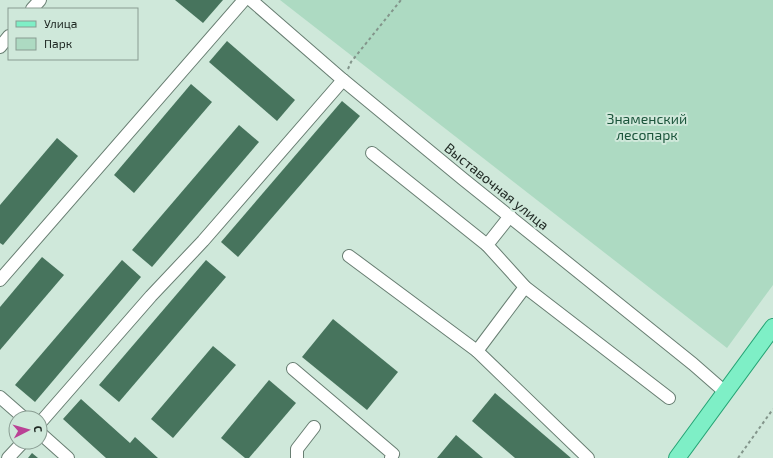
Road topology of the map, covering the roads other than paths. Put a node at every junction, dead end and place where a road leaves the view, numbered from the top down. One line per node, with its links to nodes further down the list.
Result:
1 (40, 0): 4 (street)
2 (244, 0): 12 (street)
3 (251, 0): 7 (street, Выставочная улица)
4 (33, 8)
5 (8, 37): 6 (street)
6 (0, 47)
7 (343, 80): 9 (street, Выставочная улица); 21 (street)
8 (372, 153): 10 (street)
9 (510, 216): 10 (street); 17 (street, Выставочная улица)
10 (487, 245): 13 (street)
11 (349, 256): 15 (street)
12 (0, 280)
13 (525, 287): 15 (street); 19 (street)
14 (773, 327): 17 (main road)
15 (477, 351): 29 (street)
16 (292, 370): 28 (street)
17 (725, 392): 30 (main road)
18 (0, 397): 20 (street)
19 (669, 398)
20 (15, 410)
21 (48, 414)
22 (314, 427): 27 (street)
23 (48, 440): 26 (street)
24 (15, 450): 25 (street)
25 (8, 458)
26 (68, 458)
27 (297, 458)
28 (391, 458)
29 (588, 458)
30 (677, 458)

